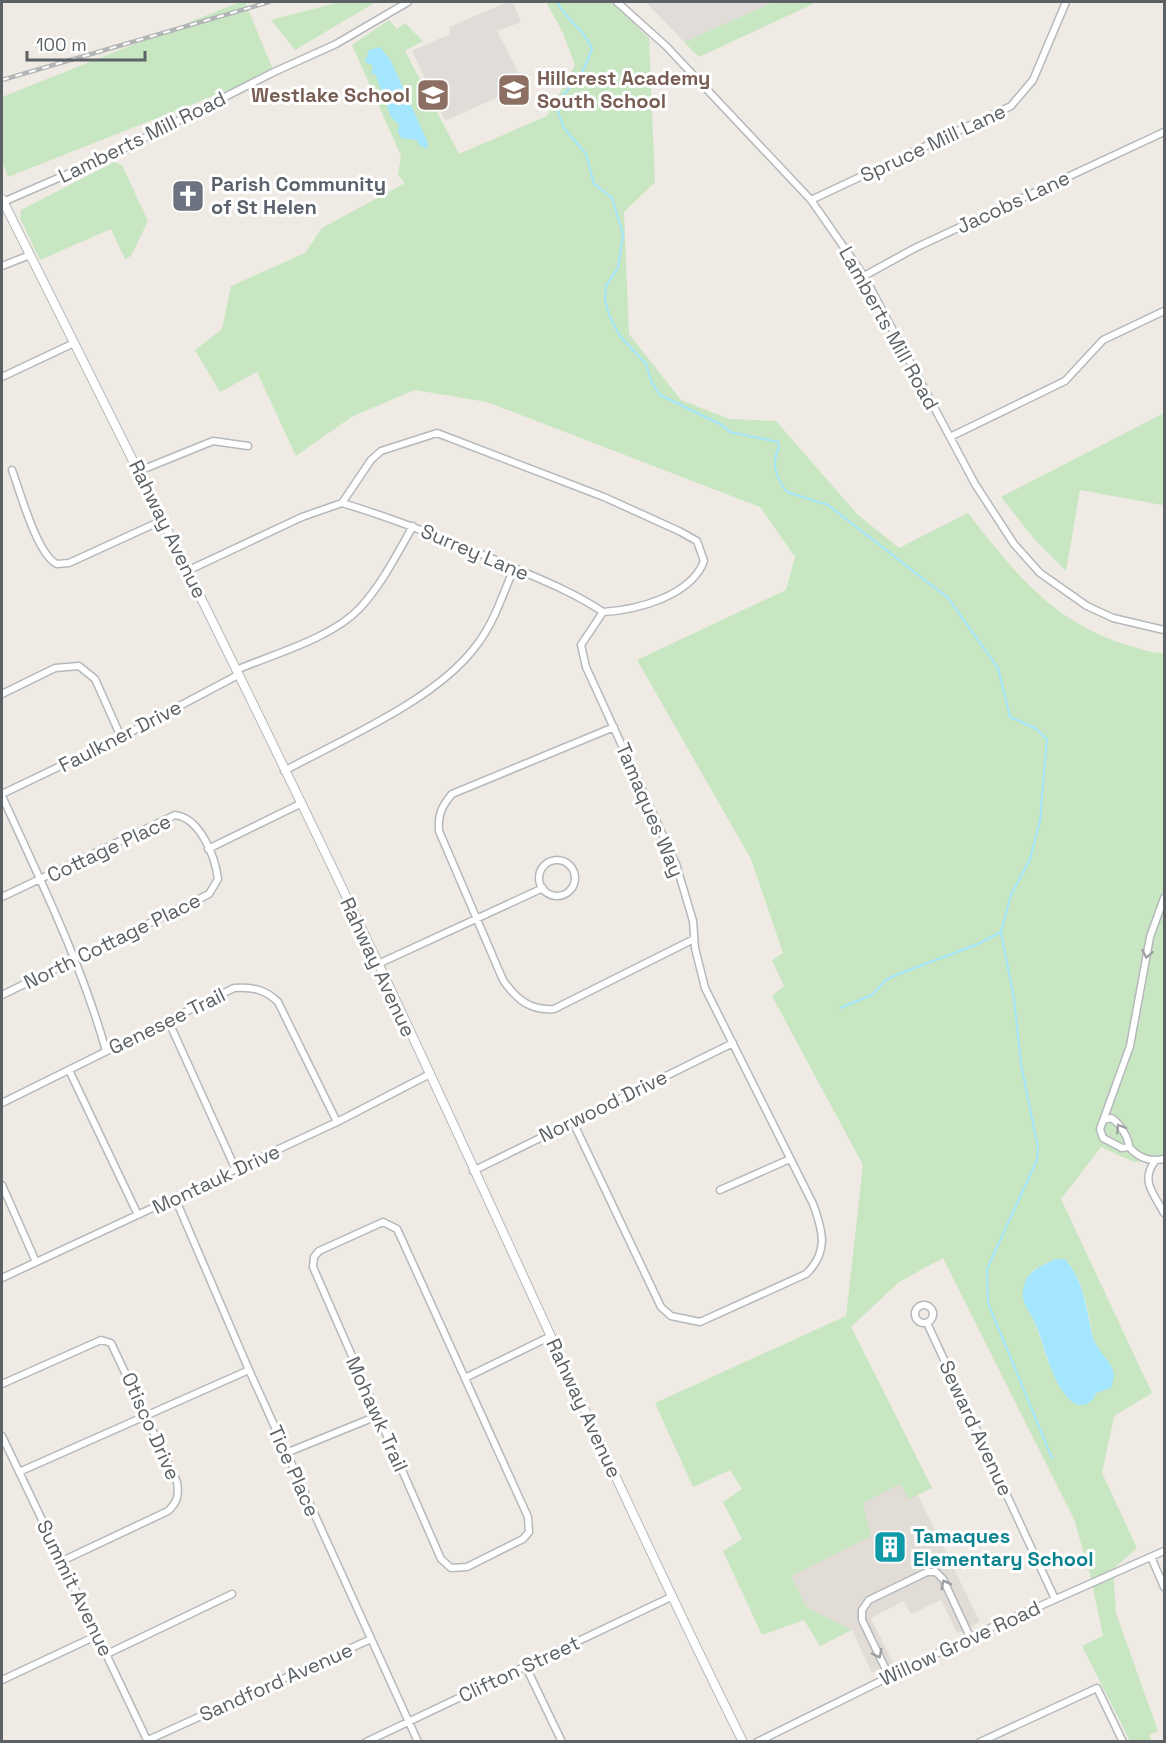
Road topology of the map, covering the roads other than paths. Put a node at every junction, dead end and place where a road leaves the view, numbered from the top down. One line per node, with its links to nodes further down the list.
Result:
1 (408, 2): 5 (street, Lamberts Mill Road)
2 (617, 2): 6 (street, Lamberts Mill Road)
3 (1066, 2): 6 (street, Spruce Mill Lane)
4 (1164, 132): 9 (street, Jacobs Lane)
5 (2, 200): 7 (street, Rahway Avenue)
6 (811, 200): 9 (street, Lamberts Mill Road)
7 (30, 255): 8 (street); 11 (street, Rahway Avenue)
8 (2, 266)
9 (864, 276): 13 (street, Lamberts Mill Road)
10 (1164, 311): 13 (street)
11 (74, 343): 12 (street); 16 (street, Rahway Avenue)
12 (2, 377)
13 (950, 437): 23 (street, Lamberts Mill Road)
14 (248, 446): 16 (street)
15 (12, 470): 18 (street)
16 (139, 471): 18 (street, Rahway Avenue)
17 (342, 503): 19 (street, Surrey Lane); 21 (street); 22 (street)
18 (164, 520): 21 (street, Rahway Avenue)
19 (413, 526): 20 (street, Surrey Lane); 24 (street, Faulkner Drive)
20 (514, 568): 22 (street, Surrey Lane); 28 (street)
21 (189, 570): 24 (street, Rahway Avenue)
22 (603, 612): 26 (street, Tamaques Way)
23 (1164, 630)
24 (237, 672): 27 (street, Faulkner Drive); 28 (street, Rahway Avenue)
25 (2, 693): 27 (street)
26 (614, 727): 36 (street); 37 (street, Tamaques Way)
27 (121, 737): 29 (street, Faulkner Drive)
28 (284, 771): 30 (street, Rahway Avenue)
29 (2, 795): 32 (street)
30 (300, 804): 31 (street); 39 (street, Rahway Avenue)
31 (208, 849): 32 (street, Cottage Place); 38 (street, North Cottage Place)
32 (40, 879): 34 (street, Cottage Place); 38 (street)
33 (543, 888): 33 (street); 36 (street)
34 (2, 897)
35 (1164, 898): 48 (street, one-way to 48)
36 (476, 918): 37 (street); 39 (street)
37 (694, 939): 42 (street, Tamaques Way)
38 (76, 960): 40 (street, North Cottage Place); 43 (street)
39 (378, 964): 45 (street, Rahway Avenue)
40 (2, 995)
41 (168, 1020): 43 (street, Genesee Trail); 49 (street, Genesee Trail); 54 (street)
42 (733, 1043): 47 (street, Norwood Drive); 51 (street, Tamaques Way)
43 (106, 1051): 44 (street, Genesee Trail)
44 (69, 1070): 46 (street, Genesee Trail); 60 (street)
45 (428, 1075): 49 (street, Montauk Drive); 55 (street, Rahway Avenue)
46 (2, 1103)
47 (572, 1120): 51 (street, Tamaques Way); 55 (street, Norwood Drive)
48 (1104, 1120): 50 (street, one-way to 48); 50 (street)
49 (337, 1122): 54 (street, Montauk Drive)
50 (1129, 1148): 53 (street)
51 (790, 1158): 57 (street)
52 (1164, 1159): 53 (street)
53 (1155, 1161): 59 (street)
54 (236, 1170): 58 (street, Montauk Drive)
55 (473, 1171): 64 (street, Rahway Avenue)
56 (2, 1185): 61 (street)
57 (720, 1190)
58 (175, 1198): 60 (street, Montauk Drive); 65 (street, Tice Place)
59 (1164, 1213)
60 (138, 1215): 61 (street, Montauk Drive)
61 (36, 1262): 62 (street, Montauk Drive)
62 (2, 1278)
63 (927, 1323): 79 (street, Seward Avenue)
64 (551, 1336): 66 (street); 78 (street, Rahway Avenue)
65 (249, 1370): 68 (street); 71 (street, Tice Place)
66 (465, 1378): 69 (street, Mohawk Trail); 69 (street, Mohawk Trail)
67 (2, 1384): 68 (street, Otisco Drive)
68 (147, 1416): 72 (street); 75 (street, Otisco Drive)
69 (377, 1416): 71 (street)
70 (2, 1440): 72 (street, Summit Avenue)
71 (286, 1453): 82 (street, Tice Place)
72 (19, 1472): 75 (street, Summit Avenue)
73 (1164, 1551): 74 (street, Willow Grove Road)
74 (1151, 1557): 76 (street); 79 (street, Willow Grove Road)
75 (62, 1561): 80 (street, Summit Avenue)
76 (1164, 1587)
77 (232, 1594): 83 (street)
78 (671, 1597): 84 (street, Clifton Street); 92 (street, Rahway Avenue)
79 (1055, 1599): 81 (street, Willow Grove Road)
80 (98, 1635): 83 (street, Summit Avenue); 86 (street)
81 (970, 1637): 85 (street, Willow Grove Road); 85 (street, one-way to 85)
82 (371, 1639): 87 (street, Tice Place); 88 (street, Sandford Avenue)
83 (107, 1654): 88 (street, Summit Avenue)
84 (526, 1667): 87 (street, Clifton Street); 91 (street)
85 (889, 1676): 93 (street, Willow Grove Road)
86 (2, 1680)
87 (408, 1722): 89 (street, Clifton Street); 90 (street, Tice Place)
88 (148, 1741)
89 (366, 1742)
90 (418, 1742)
91 (562, 1742)
92 (743, 1742)
93 (757, 1742)
94 (980, 1742): 95 (street)
95 (1124, 1742)

